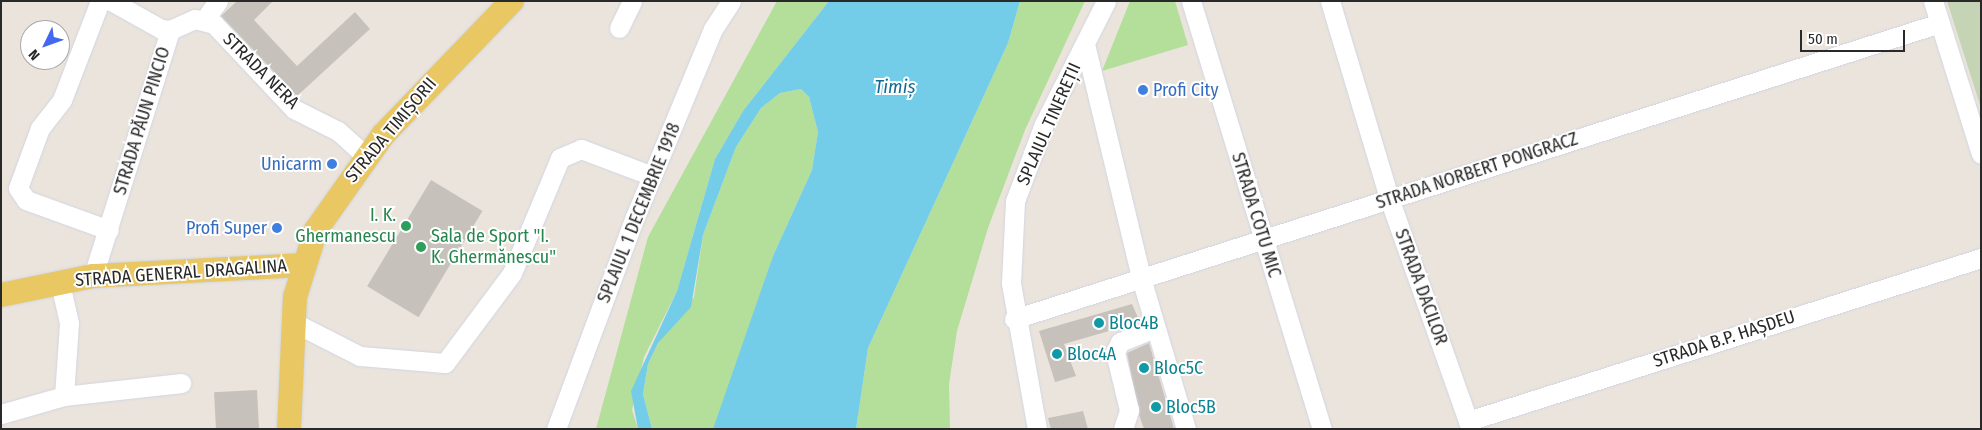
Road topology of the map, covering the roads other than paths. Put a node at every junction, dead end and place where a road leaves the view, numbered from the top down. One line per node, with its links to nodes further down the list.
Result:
1 (100, 1): 20 (street)
2 (111, 1): 14 (street, STRADA PĂUN PINCIO)
3 (218, 1): 11 (street)
4 (512, 1): 17 (main road, STRADA TIMIȘORII)
5 (632, 1): 13 (street)
6 (731, 1): 18 (street, SPLAIUL 1 DECEMBRIE 1918)
7 (1106, 1): 15 (street, SPLAIUL TINEREȚII)
8 (1191, 1): 21 (street, STRADA COTU MIC)
9 (1330, 1): 19 (street, STRADA DACILOR)
10 (1933, 1): 12 (street)
11 (205, 19): 14 (street); 17 (street, STRADA NERA)
12 (1940, 24): 16 (street); 19 (street, STRADA NORBERT PONGRACZ)
13 (619, 28)
14 (170, 30): 20 (street, STRADA PĂUN PINCIO)
15 (1085, 44): 25 (street); 28 (street, SPLAIUL TINEREȚII)
16 (1981, 154)
17 (366, 156): 23 (main road, STRADA TIMIȘORII)
18 (652, 176): 29 (street); 36 (street, SPLAIUL 1 DECEMBRIE 1918)
19 (1389, 198): 21 (street, STRADA NORBERT PONGRACZ); 34 (street, STRADA DACILOR)
20 (109, 230): 24 (street, STRADA PĂUN PINCIO)
21 (1264, 239): 25 (street, STRADA NORBERT PONGRACZ); 40 (street, STRADA COTU MIC)
22 (1981, 258): 34 (street, STRADA B.P. HAȘDEU)
23 (302, 265): 24 (main road, STRADA GENERAL DRAGALINA); 29 (main road, STRADA TIMIȘORII)
24 (93, 276): 26 (main road, STRADA GENERAL DRAGALINA)
25 (1142, 278): 28 (street, STRADA NORBERT PONGRACZ); 30 (street)
26 (60, 283): 27 (main road, STRADA GENERAL DRAGALINA); 32 (street)
27 (1, 295)
28 (1014, 319): 37 (street, SPLAIUL TINEREȚII)
29 (293, 322): 35 (main road, STRADA TIMIȘORII)
30 (1155, 328): 38 (street); 39 (street)
31 (181, 384): 32 (street)
32 (64, 396): 33 (street)
33 (1, 414)
34 (1470, 425)
35 (289, 429)
36 (556, 429)
37 (1037, 429)
38 (1123, 429)
39 (1186, 429)
40 (1322, 429)

